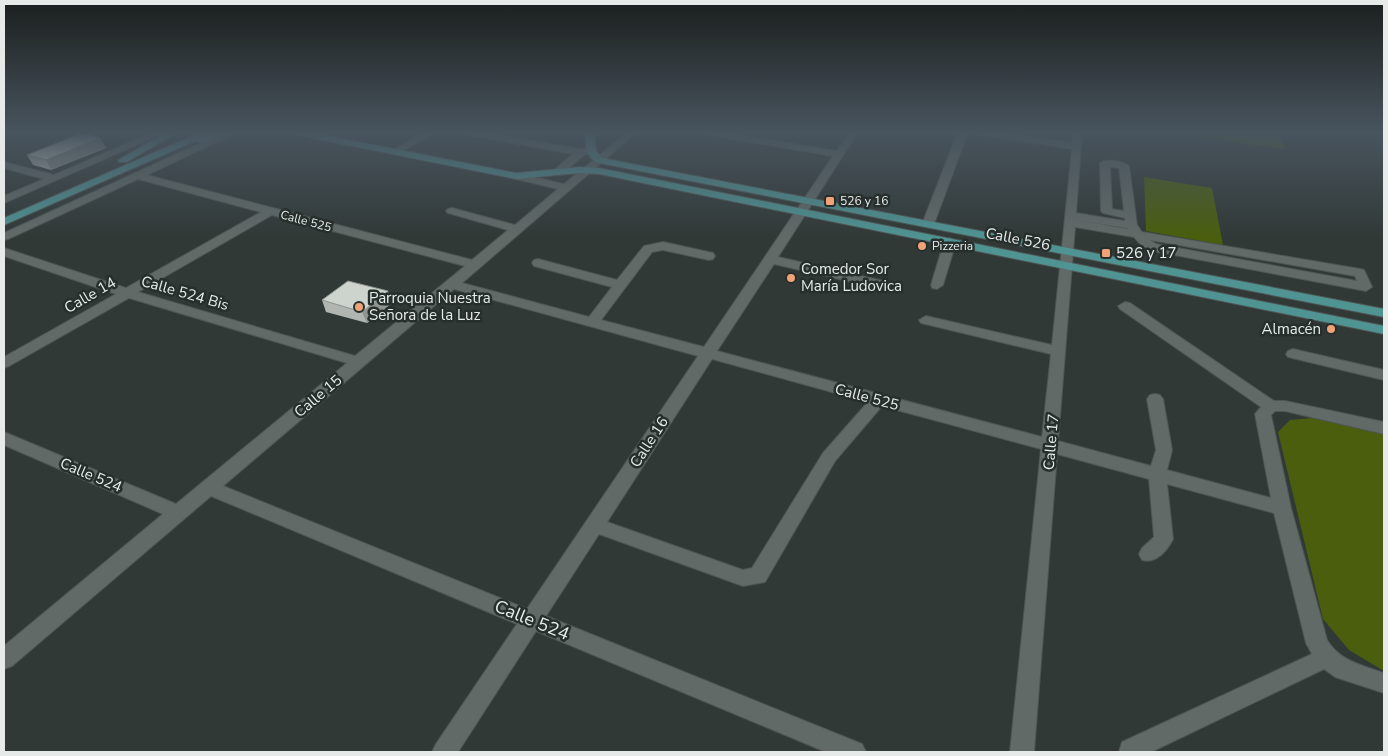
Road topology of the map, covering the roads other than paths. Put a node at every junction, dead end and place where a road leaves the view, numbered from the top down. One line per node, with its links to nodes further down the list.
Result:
1 (13, 167): 18 (street)
2 (79, 167): 18 (street)
3 (106, 167): 24 (main road)
4 (129, 167): 27 (main road)
5 (157, 167): 16 (street)
6 (474, 167): 17 (main road, Calle 526)
7 (566, 167): 15 (street)
8 (644, 167): 21 (main road, Calle 526)
9 (830, 167): 21 (street, Calle 16)
10 (950, 167): 28 (street)
11 (1075, 167): 25 (street, Calle 17)
12 (1105, 167): 26 (street)
13 (1124, 167): 26 (street)
14 (587, 170): 15 (main road, Calle 526); 19 (street, Calle 15); 21 (main road, Calle 526)
15 (558, 172): 17 (main road, Calle 526)
16 (138, 176): 22 (street, Calle 525); 31 (street)
17 (516, 176): 19 (street)
18 (54, 178): 20 (street)
19 (565, 188): 29 (street, Calle 15)
20 (4, 200)
21 (805, 207): 28 (main road, Calle 526); 32 (main road, Calle 526); 36 (street, Calle 16)
22 (271, 211): 38 (street, Calle 525); 43 (street, Calle 14)
23 (452, 211): 29 (street)
24 (4, 212)
25 (1071, 219): 26 (street); 30 (street); 35 (street, Calle 17)
26 (1130, 220): 30 (street)
27 (4, 222)
28 (928, 224): 35 (main road, Calle 526)
29 (518, 229): 38 (street, Calle 15)
30 (1139, 235): 30 (street)
31 (4, 237)
32 (950, 242): 35 (main road, Calle 526); 41 (street)
33 (4, 252): 43 (street, Calle 524 Bis)
34 (709, 256): 40 (street)
35 (1068, 258): 45 (main road, Calle 526); 48 (main road, Calle 526); 49 (street, Calle 17)
36 (770, 259): 42 (street); 50 (street, Calle 16)
37 (538, 263): 40 (street)
38 (475, 265): 39 (street, Calle 15)
39 (451, 284): 47 (street, Calle 525); 52 (street, Calle 15)
40 (621, 285): 47 (street)
41 (937, 285)
42 (891, 287)
43 (127, 293): 52 (street, Calle 524 Bis); 53 (street, Calle 14)
44 (1125, 306): 57 (street)
45 (1384, 312)
46 (926, 320): 49 (street)
47 (592, 322): 50 (street, Calle 525)
48 (1384, 330)
49 (1059, 351): 60 (street, Calle 17)
50 (708, 353): 56 (street, Calle 525); 65 (street, Calle 16)
51 (1293, 354): 54 (street)
52 (359, 362): 62 (street, Calle 15)
53 (4, 363)
54 (1384, 375)
55 (1155, 399): 61 (street)
56 (878, 400): 60 (street, Calle 525); 65 (street)
57 (1271, 406): 58 (street); 63 (street)
58 (1384, 428)
59 (4, 438): 64 (street, Calle 524)
60 (1050, 446): 61 (street, Calle 525); 74 (street, Calle 17)
61 (1157, 474): 63 (street, Calle 525); 66 (street)
62 (209, 488): 64 (street, Calle 15); 67 (street, Calle 524)
63 (1282, 508): 68 (street)
64 (178, 513): 69 (street, Calle 15)
65 (594, 526): 67 (street, Calle 16)
66 (1149, 554)
67 (532, 620): 72 (street, Calle 16); 73 (street, Calle 524)
68 (1326, 658): 70 (street); 71 (street)
69 (4, 659)
70 (1384, 683)
71 (1130, 750)
72 (444, 752)
73 (854, 752)
74 (1022, 752)

